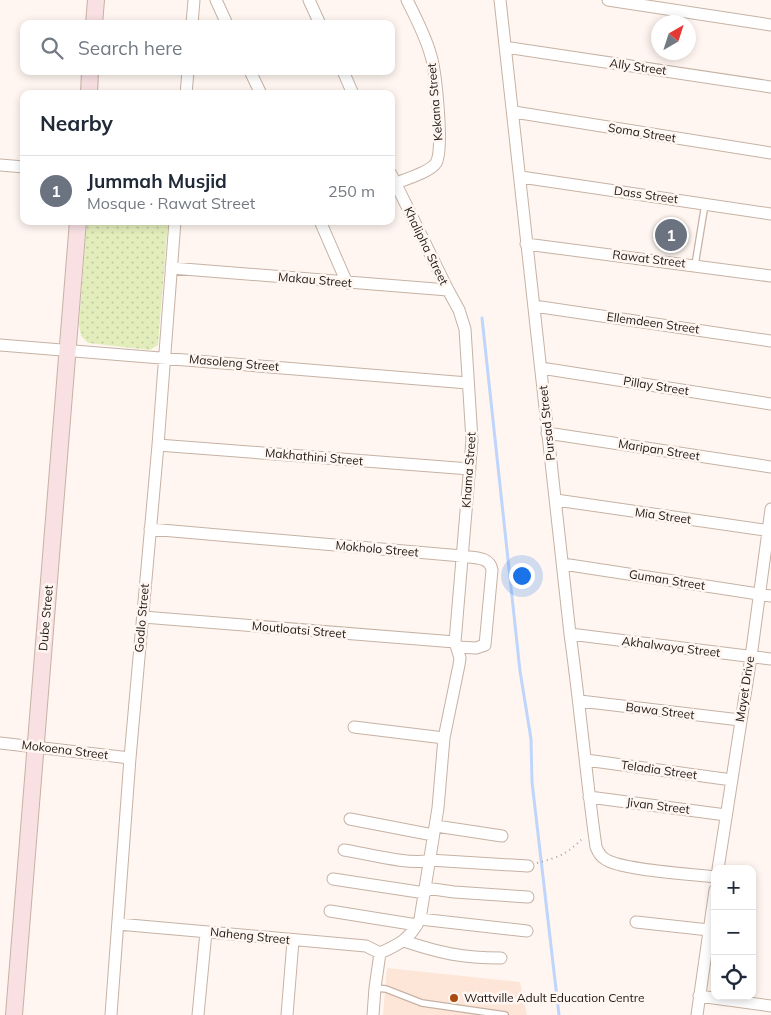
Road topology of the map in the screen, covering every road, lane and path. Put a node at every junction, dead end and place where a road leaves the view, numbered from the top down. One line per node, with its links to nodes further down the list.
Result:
1 (96, 0): 8 (street)
2 (194, 0): 9 (street)
3 (216, 0): 10 (street)
4 (309, 0): 11 (street)
5 (407, 0): 28 (street, Kekana Street)
6 (500, 0): 13 (street, Pursad Street)
7 (608, 0): 12 (street)
8 (94, 20)
9 (192, 20)
10 (225, 20)
11 (318, 20)
12 (771, 24)
13 (505, 47): 18 (street, Ally Street); 23 (street, Pursad Street)
14 (90, 75): 19 (street)
15 (188, 75): 20 (street)
16 (252, 75): 21 (street)
17 (345, 75): 22 (street)
18 (771, 87)
19 (88, 90)
20 (186, 90)
21 (259, 90)
22 (351, 90)
23 (514, 112): 24 (street, Soma Street); 27 (street, Pursad Street)
24 (771, 153)
25 (0, 165): 26 (street)
26 (20, 167)
27 (521, 177): 30 (street, Dass Street); 35 (street, Pursad Street)
28 (395, 178)
29 (395, 183): 40 (street, Khalipha Street)
30 (705, 204): 31 (street, Dass Street); 36 (lane)
31 (771, 214)
32 (78, 225): 44 (street, Dube Street)
33 (175, 225): 37 (street, Godlo Street)
34 (322, 225): 39 (street)
35 (526, 244): 36 (street, Rawat Street); 41 (street, Pursad Street)
36 (696, 265): 38 (street, Rawat Street)
37 (171, 268): 39 (street, Makau Street); 45 (street, Godlo Street)
38 (771, 276)
39 (348, 282): 40 (street, Makau Street)
40 (451, 295): 47 (street, Khama Street)
41 (534, 306): 42 (street, Ellemdeen Street); 46 (street, Pursad Street)
42 (771, 341)
43 (0, 345): 44 (street, Masoleng Street)
44 (68, 351): 45 (street, Masoleng Street); 70 (street, Dube Street)
45 (165, 358): 47 (street, Masoleng Street); 50 (street, Godlo Street)
46 (541, 368): 48 (street, Pillay Street); 49 (street, Pursad Street)
47 (468, 383): 52 (street, Khama Street)
48 (771, 404)
49 (548, 433): 51 (street, Maripan Street); 53 (street, Pursad Street)
50 (158, 445): 52 (street, Makhathini Street); 55 (street, Godlo Street)
51 (771, 467)
52 (470, 469): 57 (street, Khama Street)
53 (556, 500): 56 (street, Mia Street); 58 (street, Pursad Street)
54 (771, 509): 56 (street, Mayet Drive)
55 (150, 529): 57 (street, Mokholo Street); 60 (street, Godlo Street)
56 (769, 530): 59 (street, Mayet Drive)
57 (462, 556): 62 (street, Khama Street); 62 (street, Mokholo Street)
58 (563, 564): 59 (street, Guman Street); 61 (street, Pursad Street)
59 (765, 595): 63 (street, Mayet Drive)
60 (143, 617): 62 (street, Moutloatsi Street); 71 (street, Godlo Street)
61 (570, 634): 63 (street, Akhalwaya Street); 65 (street, Pursad Street)
62 (456, 645): 68 (street, Khama Street)
63 (751, 657): 64 (street, Akhalwaya Street); 66 (street, Mayet Drive)
64 (771, 659)
65 (580, 701): 66 (street, Bawa Street); 72 (street, Pursad Street)
66 (740, 720): 73 (street, Mayet Drive)
67 (354, 727): 68 (street)
68 (444, 738): 78 (street, Khama Street)
69 (0, 743): 70 (street, Mokoena Street)
70 (35, 746): 71 (street, Mokoena Street); 103 (street, Dube Street)
71 (130, 758): 92 (street, Godlo Street)
72 (586, 760): 73 (street, Teladia Street); 74 (street, Pursad Street)
73 (732, 780): 75 (street, Mayet Drive)
74 (589, 797): 75 (street, Jivan Street); 77 (street, Pursad Street)
75 (726, 815): 82 (street, Mayet Drive)
76 (350, 819): 78 (street)
77 (593, 828): 83 (path); 84 (street, Pursad Street)
78 (434, 830): 79 (street); 81 (street, Khama Street)
79 (502, 836)
80 (344, 850): 81 (street)
81 (430, 860): 83 (street); 86 (street, Khama Street)
82 (719, 865)
83 (528, 866)
84 (711, 876)
85 (333, 879): 86 (street)
86 (426, 890): 87 (street); 90 (street, Khama Street)
87 (528, 897)
88 (712, 910): 93 (street)
89 (330, 911): 90 (street)
90 (418, 922): 94 (street); 97 (street)
91 (636, 922): 93 (street)
92 (118, 924): 95 (street, Naheng Street); 104 (street, Godlo Street)
93 (709, 930): 101 (street)
94 (527, 931)
95 (206, 932): 96 (street, Naheng Street); 105 (street)
96 (293, 941): 98 (street, Naheng Street); 106 (street)
97 (404, 941): 98 (street); 99 (street)
98 (380, 953): 100 (street)
99 (501, 958)
100 (375, 988): 107 (street); 108 (lane)
101 (699, 996): 102 (street); 109 (street)
102 (771, 1006)
103 (14, 1015)
104 (111, 1015)
105 (198, 1015)
106 (287, 1015)
107 (373, 1015)
108 (505, 1015)
109 (697, 1015)

